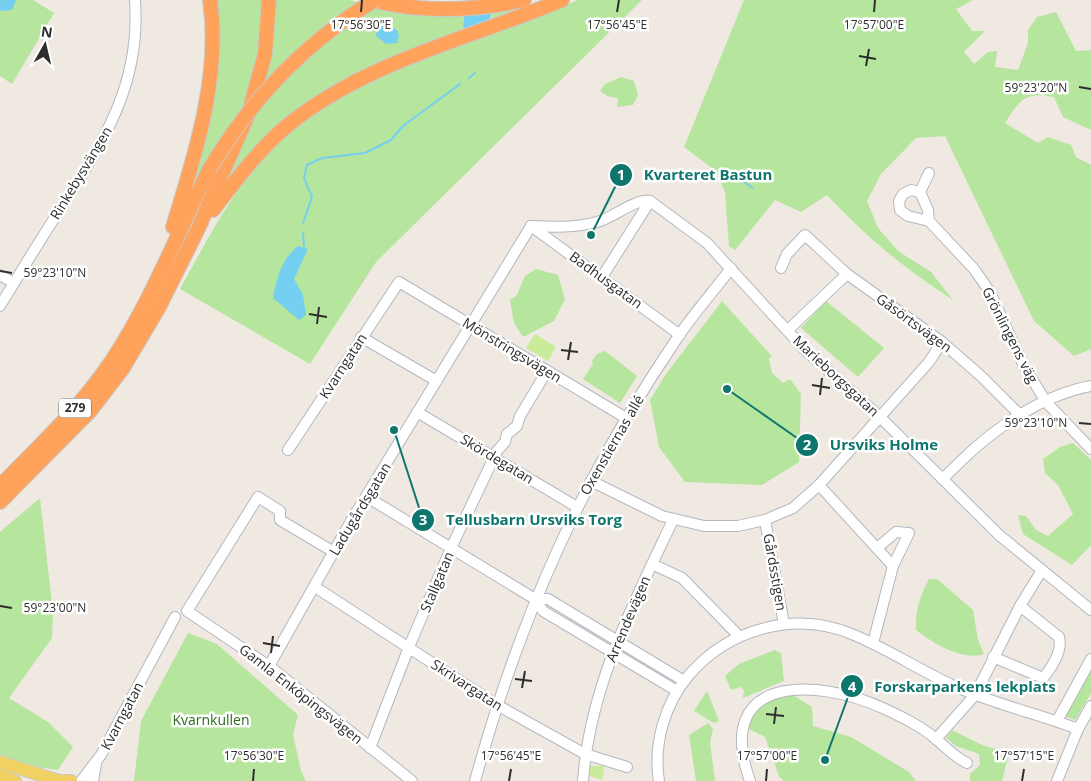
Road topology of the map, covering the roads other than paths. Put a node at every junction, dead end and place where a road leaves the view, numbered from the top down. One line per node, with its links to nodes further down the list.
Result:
1 (135, 0): 20 (street, Rinkebysvängen)
2 (210, 0): 18 (highway)
3 (269, 0): 12 (highway)
4 (373, 0): 5 (highway); 18 (highway, 279, bridge)
5 (524, 0)
6 (562, 0): 12 (highway)
7 (929, 173): 8 (street)
8 (920, 192): 10 (street, Grönlingens väg); 10 (street)
9 (650, 201): 11 (street); 13 (street, Marieborgsgatan); 17 (street)
10 (929, 221): 30 (street, Grönlingens väg)
11 (531, 226): 17 (street, Badhusgatan); 22 (street, Ladugårdsgatan)
12 (198, 229): 43 (highway, 279)
13 (731, 268): 23 (street, Marieborgsgatan); 24 (street, Oxenstiernas allé)
14 (781, 268): 15 (street, Gåsörtsvägen)
15 (847, 274): 23 (street); 26 (street, Gåsörtsvägen)
16 (0, 275): 20 (street)
17 (602, 278): 24 (street, Badhusgatan)
18 (156, 280): 41 (highway, 279)
19 (399, 282): 22 (street, Mönstringsvägen); 25 (street, Kvarngatan)
20 (14, 284): 21 (street, Rinkebysvängen)
21 (0, 306)
22 (469, 325): 27 (street, Mönstringsvägen); 28 (street, Ladugårdsgatan)
23 (788, 330): 33 (street, Marieborgsgatan)
24 (680, 335): 34 (street, Oxenstiernas allé)
25 (362, 337): 28 (street); 36 (street, Kvarngatan)
26 (942, 342): 32 (street, Gåsörtsvägen); 33 (street)
27 (547, 371): 34 (street, Mönstringsvägen); 37 (street, Stallgatan)
28 (435, 380): 31 (street, Ladugårdsgatan)
29 (1091, 386): 30 (street)
30 (1046, 402): 32 (street); 35 (street, Grönlingens väg)
31 (417, 412): 37 (street, Skördegatan); 42 (street, Ladugårdsgatan)
32 (1020, 415): 38 (street)
33 (879, 416): 38 (street, Marieborgsgatan); 40 (street)
34 (626, 418): 39 (street, Oxenstiernas allé)
35 (1091, 449)
36 (288, 450)
37 (495, 458): 44 (street, Skördegatan); 47 (street, Stallgatan)
38 (942, 479): 52 (street, Marieborgsgatan)
39 (591, 481): 44 (street, Oxenstiernas allé); 45 (street)
40 (819, 485): 46 (street); 48 (street)
41 (0, 486)
42 (367, 497): 47 (street); 49 (street, Ladugårdsgatan)
43 (0, 502)
44 (577, 507): 54 (street, Oxenstiernas allé)
45 (673, 520): 46 (street); 50 (street, Arrendevägen)
46 (765, 520): 60 (street, Gårdsstigen)
47 (451, 548): 54 (street); 64 (street, Stallgatan)
48 (877, 548): 51 (street); 51 (street)
49 (334, 552): 53 (street, Ladugårdsgatan); 68 (street, Gamla Enköpingsvägen)
50 (652, 564): 61 (street); 62 (street, Arrendevägen)
51 (893, 566): 63 (street)
52 (1042, 570): 55 (street); 57 (street, Marieborgsgatan)
53 (315, 587): 64 (street, Skrivargatan); 68 (street, Ladugårdsgatan)
54 (535, 599): 56 (street); 59 (street); 72 (street, Oxenstiernas allé)
55 (1020, 606): 66 (street); 66 (street)
56 (564, 609): 59 (street); 62 (street)
57 (1091, 610)
58 (175, 617): 79 (street, Kvarngatan)
59 (558, 620): 65 (street)
60 (784, 624): 61 (street); 63 (street)
61 (738, 635): 69 (street)
62 (616, 641): 65 (street, Arrendevägen); 69 (street)
63 (873, 643): 71 (street)
64 (408, 647): 72 (street, Skrivargatan); 77 (street, Stallgatan)
65 (612, 652): 70 (street); 78 (street, Arrendevägen)
66 (993, 657): 71 (street)
67 (1091, 659): 74 (street)
68 (269, 666): 77 (street, Gamla Enköpingsvägen)
69 (684, 681): 70 (street)
70 (677, 691): 92 (street)
71 (975, 695): 74 (street); 76 (street)
72 (497, 705): 78 (street, Skrivargatan); 90 (street, Oxenstiernas allé)
73 (1091, 706): 75 (street)
74 (1057, 720): 75 (street)
75 (1078, 728): 94 (street)
76 (936, 739): 81 (street); 93 (street)
77 (370, 748): 89 (street, Gamla Enköpingsvägen)
78 (585, 754): 82 (street, Skrivargatan); 91 (street, Arrendevägen)
79 (96, 761): 87 (street); 88 (street)
80 (0, 762): 85 (main road)
81 (967, 763)
82 (627, 767)
83 (0, 775): 84 (main road)
84 (15, 781)
85 (59, 781): 86 (main road)
86 (71, 781)
87 (81, 781)
88 (93, 781)
89 (412, 781)
90 (475, 781)
91 (583, 781)
92 (659, 781)
93 (750, 781)
94 (1057, 781)

